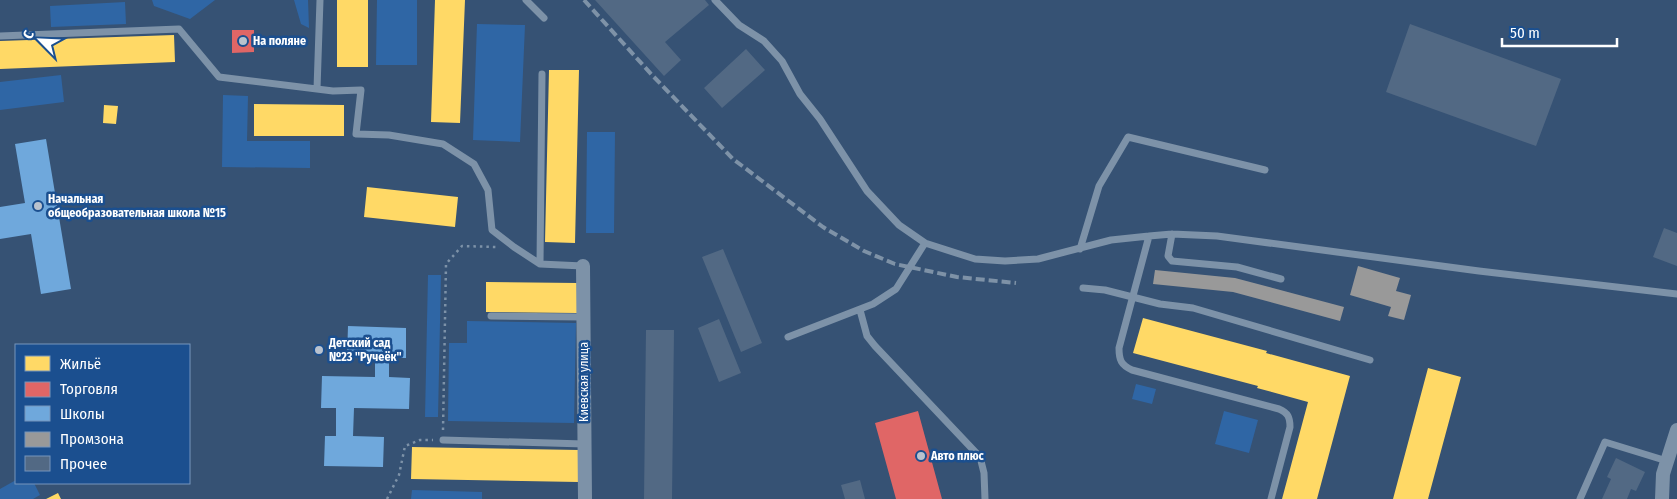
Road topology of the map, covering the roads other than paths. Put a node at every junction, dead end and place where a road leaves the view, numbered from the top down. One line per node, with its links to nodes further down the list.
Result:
1 (320, 0): 7 (lane)
2 (526, 0): 4 (lane)
3 (715, 0): 11 (lane)
4 (544, 18)
5 (0, 36): 7 (lane)
6 (542, 74): 13 (lane)
7 (317, 89): 13 (lane)
8 (1265, 170): 12 (lane)
9 (1172, 234): 10 (lane); 15 (lane); 17 (lane)
10 (1149, 236): 12 (lane); 18 (lane)
11 (925, 243): 12 (lane); 19 (lane)
12 (1080, 249)
13 (540, 264): 14 (lane)
14 (583, 266): 21 (street, Киевская улица)
15 (1281, 279)
16 (1083, 288): 18 (lane)
17 (1677, 294)
18 (1132, 297): 23 (lane); 30 (lane)
19 (860, 310): 22 (lane); 29 (lane)
20 (491, 316): 21 (lane)
21 (583, 317): 26 (street, Киевская улица)
22 (788, 337)
23 (1370, 360)
24 (1677, 430): 27 (street)
25 (443, 440): 26 (lane)
26 (584, 444): 28 (street, Киевская улица)
27 (1667, 461): 31 (lane); 32 (street)
28 (584, 499)
29 (985, 499)
30 (1270, 499)
31 (1580, 499)
32 (1662, 499)

